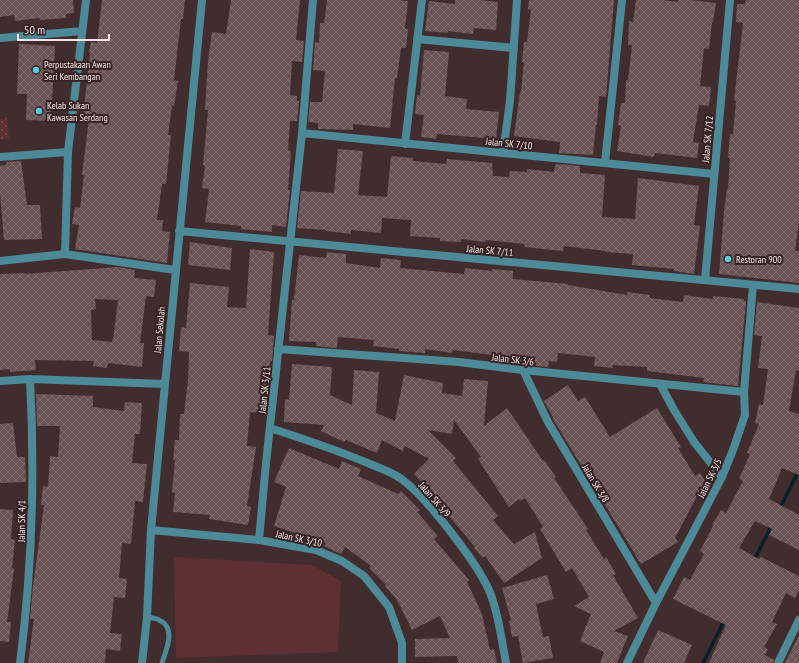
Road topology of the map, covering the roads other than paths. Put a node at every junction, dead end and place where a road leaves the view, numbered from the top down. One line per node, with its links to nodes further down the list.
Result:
1 (86, 0): 8 (street)
2 (202, 0): 19 (street, Jalan Sekolah)
3 (312, 0): 12 (street, Jalan SK 3/11)
4 (422, 0): 10 (street)
5 (517, 0): 11 (street)
6 (622, 0): 17 (street)
7 (730, 0): 18 (street, Jalan SK 7/12)
8 (82, 31): 9 (street); 14 (street)
9 (0, 38)
10 (417, 39): 11 (street); 13 (street)
11 (514, 48): 15 (street)
12 (302, 133): 13 (street, Jalan SK 7/10); 20 (street, Jalan SK 3/11)
13 (405, 144): 15 (street, Jalan SK 7/10)
14 (68, 152): 16 (street); 21 (street)
15 (503, 153): 17 (street, Jalan SK 7/10)
16 (0, 157)
17 (605, 163): 18 (street, Jalan SK 7/10)
18 (714, 174): 24 (street, Jalan SK 7/12)
19 (179, 231): 20 (street, Jalan SK 7/11); 23 (street, Jalan Sekolah)
20 (290, 241): 24 (street, Jalan SK 7/11); 27 (street, Jalan SK 3/11)
21 (65, 254): 22 (street); 23 (street)
22 (0, 261)
23 (175, 270): 31 (street, Jalan Sekolah)
24 (705, 280): 25 (street, Jalan SK 7/11)
25 (753, 285): 26 (street, Jalan SK 7/11); 33 (street, Jalan SK 3/5)
26 (799, 289)
27 (278, 349): 28 (street, Jalan SK 3/6); 34 (street, Jalan SK 3/11)
28 (523, 370): 32 (street, Jalan SK 3/6); 38 (street, Jalan SK 3/8)
29 (30, 379): 30 (street); 31 (street); 41 (street, Jalan SK 4/1)
30 (0, 381)
31 (165, 384): 36 (street, Jalan Sekolah)
32 (660, 384): 33 (street, Jalan SK 3/6); 35 (street)
33 (744, 392): 35 (street, Jalan SK 3/5)
34 (270, 428): 37 (street, Jalan SK 3/11); 45 (street, Jalan SK 3/9)
35 (722, 477): 38 (street, Jalan SK 3/5)
36 (151, 530): 37 (street, Jalan SK 3/10); 39 (street, Jalan Sekolah)
37 (259, 540): 44 (street, Jalan SK 3/10)
38 (656, 603): 46 (street, Jalan SK 3/5)
39 (147, 617): 42 (street, Jalan Sekolah); 43 (lane)
40 (799, 620): 47 (street)
41 (20, 663)
42 (142, 663)
43 (162, 663)
44 (402, 663)
45 (506, 663)
46 (627, 663)
47 (778, 663)

